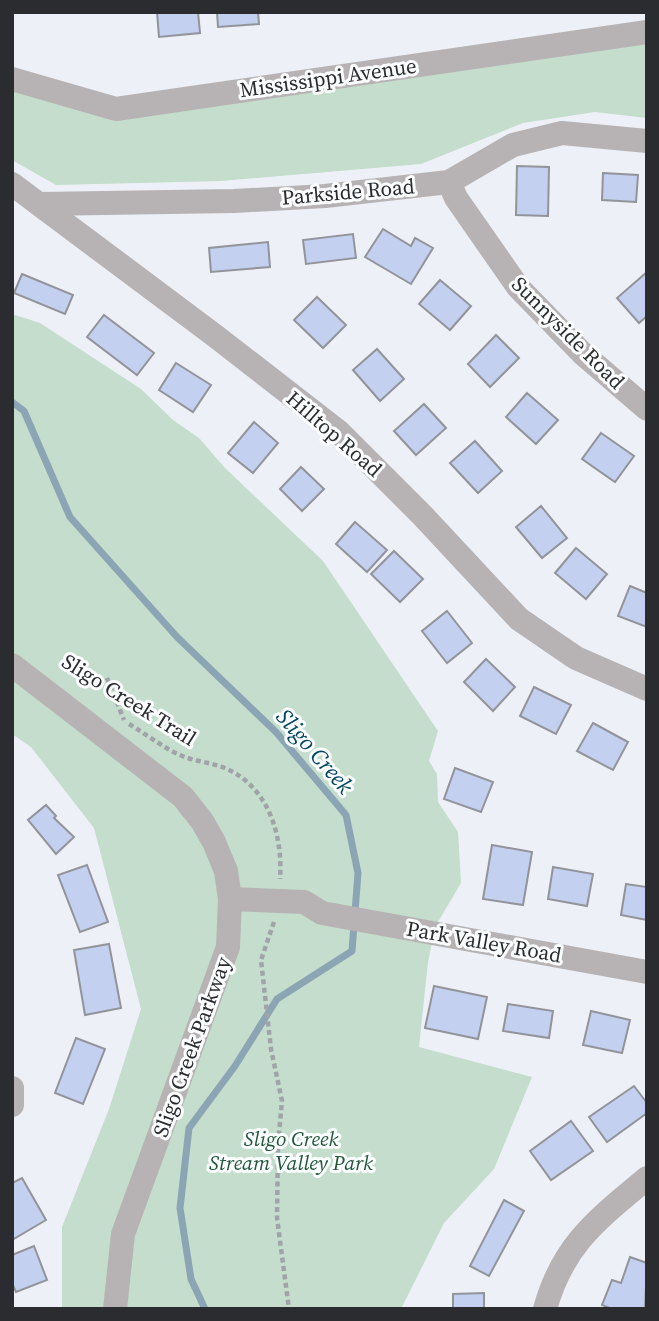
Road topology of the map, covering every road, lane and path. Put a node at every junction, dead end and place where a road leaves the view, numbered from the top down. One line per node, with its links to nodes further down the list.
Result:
1 (647, 32): 2 (street, Mississippi Avenue)
2 (12, 79)
3 (647, 141): 4 (street, Parkside Road)
4 (449, 182): 6 (street, Parkside Road); 7 (street, Sunnyside Road)
5 (12, 184): 6 (street, Hilltop Road)
6 (39, 204): 10 (street, Hilltop Road)
7 (647, 409)
8 (12, 665): 14 (street, Sligo Creek Parkway)
9 (107, 678): 12 (path)
10 (647, 689)
11 (112, 713): 12 (path, Sligo Creek Trail)
12 (124, 720): 13 (path, Sligo Creek Trail)
13 (279, 888)
14 (230, 905): 16 (street, Park Valley Road); 20 (street, Sligo Creek Parkway)
15 (274, 923): 21 (path)
16 (647, 972)
17 (12, 1088): 18 (street)
18 (12, 1105)
19 (647, 1178): 22 (street)
20 (115, 1309)
21 (289, 1309)
22 (545, 1309)

